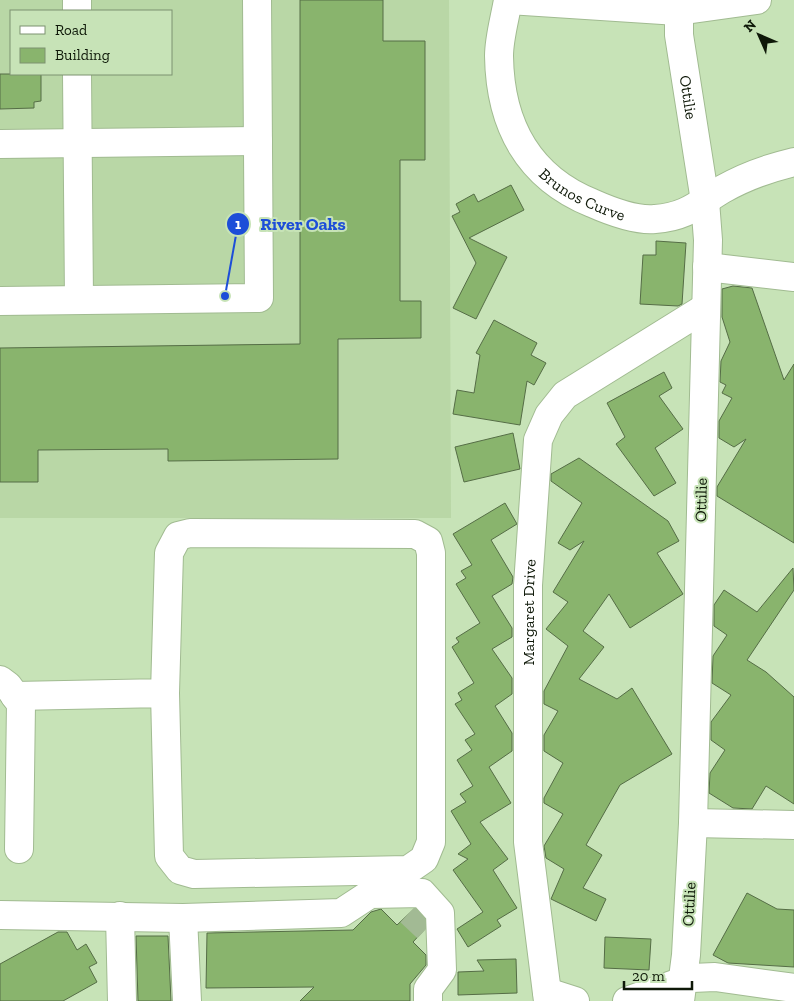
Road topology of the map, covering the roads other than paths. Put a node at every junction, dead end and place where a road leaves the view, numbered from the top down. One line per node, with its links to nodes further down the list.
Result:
1 (257, 0): 6 (street)
2 (508, 0): 4 (street); 10 (street, Brunos Curve)
3 (757, 0): 4 (street)
4 (678, 6): 10 (street, Ottilie)
5 (77, 75): 8 (street)
6 (258, 142): 8 (street); 13 (street)
7 (0, 144): 8 (street)
8 (78, 144): 13 (street)
9 (794, 162): 10 (street, Brunos Curve)
10 (705, 201): 11 (street, Ottilie)
11 (708, 267): 12 (street); 15 (street, Ottilie)
12 (794, 277)
13 (79, 300): 14 (street)
14 (0, 301)
15 (705, 308): 18 (street, Ottilie); 28 (street, Margaret Drive)
16 (8, 688): 17 (street); 20 (street)
17 (164, 693): 17 (street)
18 (693, 823): 19 (street); 27 (street, Ottilie)
19 (794, 825)
20 (19, 849)
21 (391, 893): 24 (street); 25 (street); 25 (street)
22 (0, 915): 23 (street)
23 (120, 916): 24 (street); 29 (street)
24 (183, 918): 30 (street)
25 (426, 927): 31 (street)
26 (794, 988): 27 (street)
27 (681, 991): 33 (street)
28 (547, 997): 32 (street)
29 (122, 1001)
30 (187, 1001)
31 (428, 1001)
32 (575, 1001)
33 (627, 1001)

